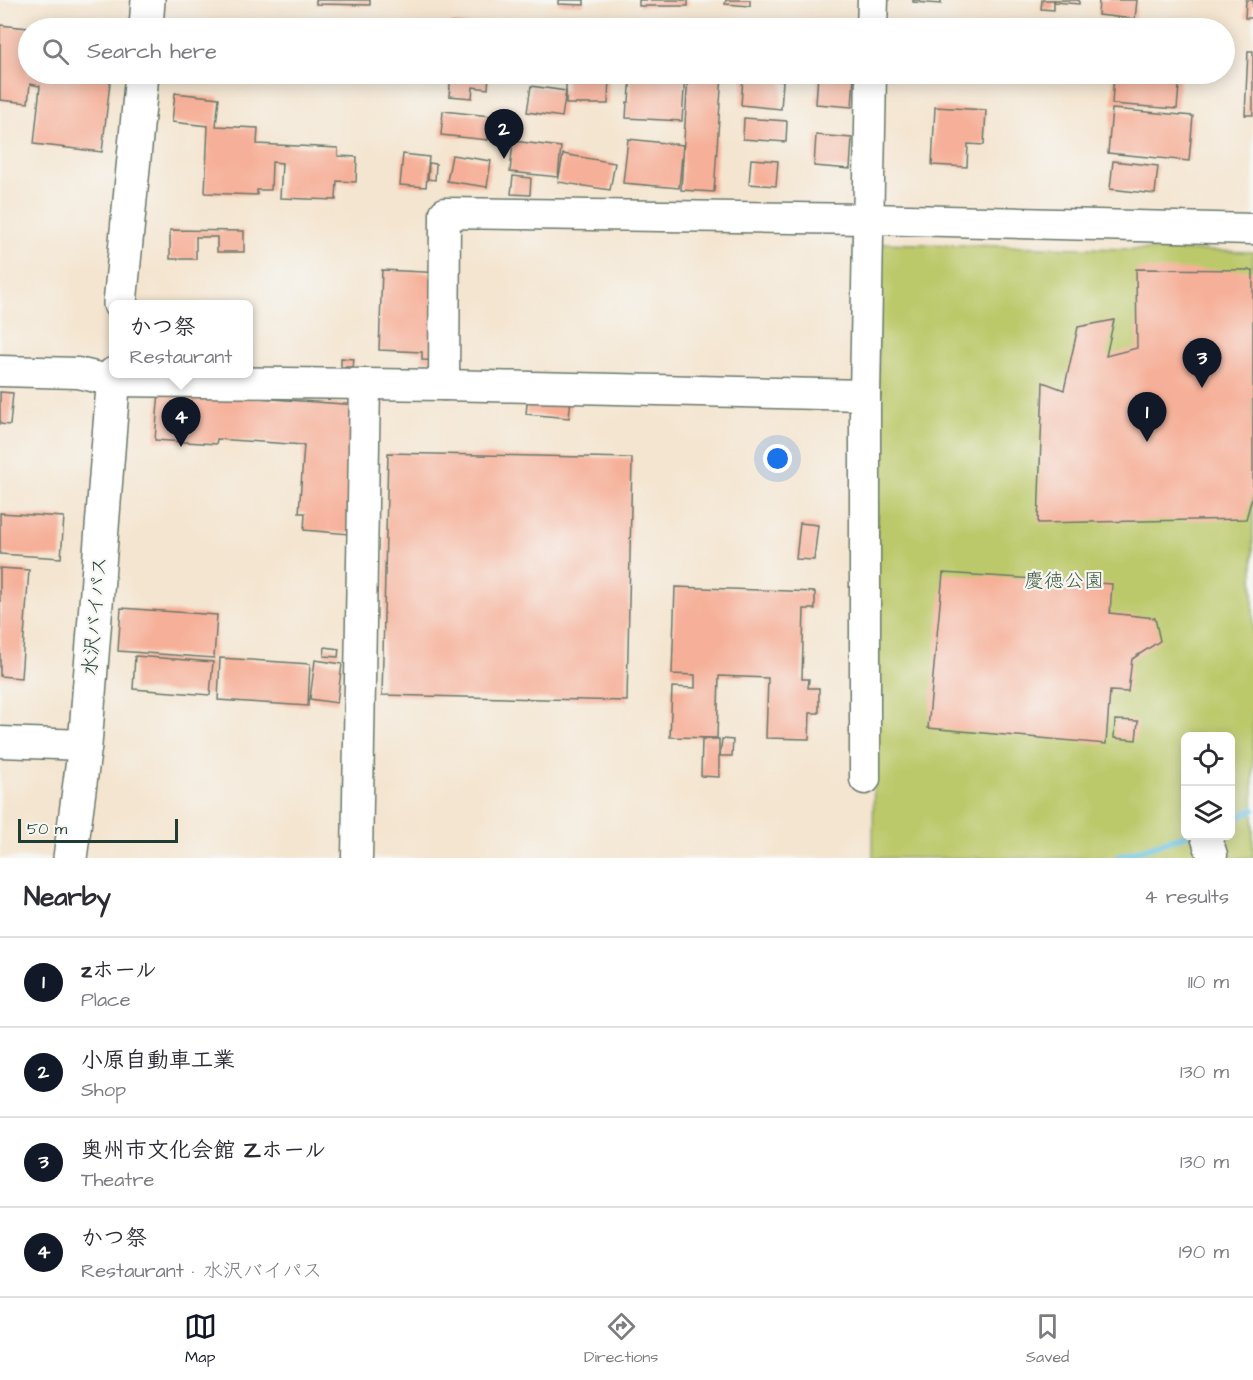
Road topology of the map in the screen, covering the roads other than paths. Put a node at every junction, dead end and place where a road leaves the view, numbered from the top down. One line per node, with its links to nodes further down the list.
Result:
1 (148, 0): 3 (highway)
2 (873, 0): 4 (street)
3 (147, 18)
4 (872, 18)
5 (141, 84): 9 (highway)
6 (872, 84): 7 (street)
7 (869, 219): 8 (street); 15 (street); 16 (street)
8 (1253, 228)
9 (120, 300)
10 (0, 371): 11 (street)
11 (109, 377)
12 (114, 378): 18 (highway, 水沢バイパス)
13 (145, 378): 14 (street)
14 (365, 385): 15 (street); 21 (street)
15 (444, 385): 16 (street)
16 (865, 395): 19 (street)
17 (0, 742): 18 (street)
18 (85, 745): 20 (highway, 水沢バイパス)
19 (865, 779)
20 (70, 858)
21 (357, 858)

